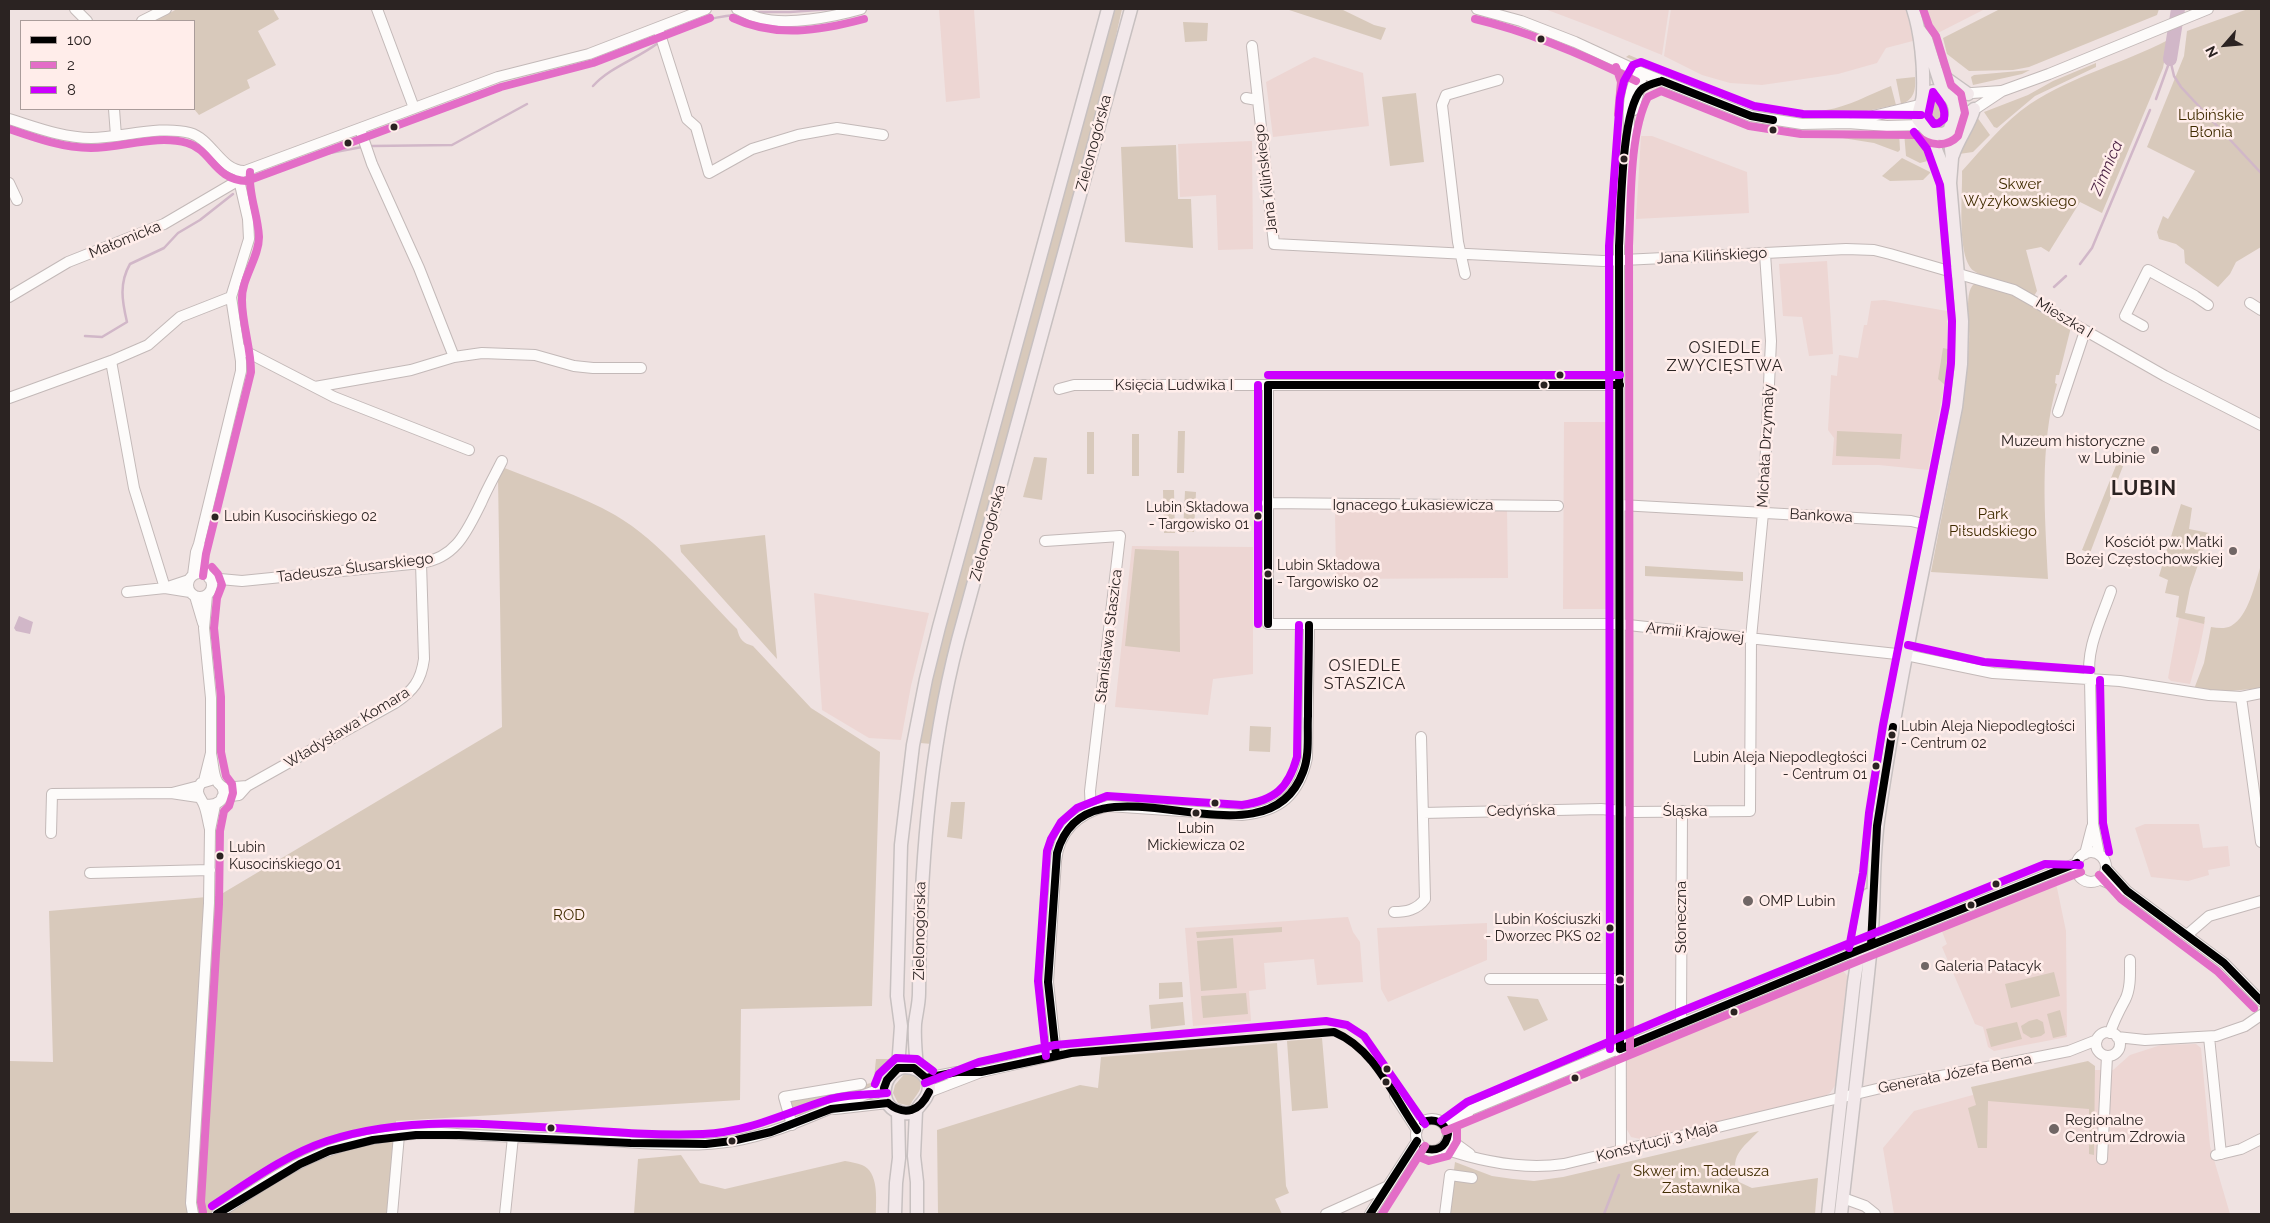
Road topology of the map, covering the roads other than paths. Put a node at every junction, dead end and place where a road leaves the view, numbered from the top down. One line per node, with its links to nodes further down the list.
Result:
1 (75, 9): 13 (street)
2 (166, 9): 14 (street)
3 (377, 9): 30 (street)
4 (706, 9): 15 (street, Małomicka)
5 (737, 9): 6 (street)
6 (861, 9)
7 (1108, 9): 139 (main road, Zielonogórska)
8 (1131, 9): 141 (main road, Zielonogórska)
9 (1477, 9): 12 (street)
10 (1913, 9): 16 (main road)
11 (2208, 9): 23 (street)
12 (1496, 11): 18 (street)
13 (86, 20)
14 (144, 20)
15 (658, 28): 30 (street, Małomicka); 38 (street)
16 (1920, 31): 20 (main road); 29 (main road)
17 (1252, 46): 28 (street, Jana Kilińskiego)
18 (1624, 64): 19 (street); 24 (street)
19 (1640, 72): 22 (street); 24 (street)
20 (1937, 72): 25 (main road); 26 (main road)
21 (1498, 80): 45 (street)
22 (1662, 80): 24 (street); 34 (street)
23 (2002, 91): 26 (street); 31 (street)
24 (1635, 93): 47 (street)
25 (1947, 94): 26 (street); 29 (main road); 35 (main road)
26 (1968, 94)
27 (1246, 98): 28 (street)
28 (1257, 100): 45 (street, Jana Kilińskiego)
29 (1921, 100): 34 (street); 37 (main road)
30 (414, 108): 36 (street, Małomicka)
31 (1974, 109): 35 (street); 40 (main road)
32 (114, 110): 39 (street)
33 (9, 119): 39 (street)
34 (1848, 123): 37 (street)
35 (1952, 125): 37 (main road); 40 (main road)
36 (360, 129): 41 (street, Małomicka); 58 (street)
37 (1925, 129): 42 (main road)
38 (883, 135)
39 (116, 136): 41 (street)
40 (1952, 158): 42 (main road)
41 (239, 175): 50 (street, Małomicka); 51 (street)
42 (1950, 183): 48 (main road)
43 (9, 184): 44 (street)
44 (17, 200)
45 (1462, 254): 47 (street, Jana Kilińskiego); 49 (street)
46 (1765, 254): 47 (street, Jana Kilińskiego); 48 (street, Jana Kilińskiego); 73 (street, Michała Drzymały)
47 (1620, 261): 62 (street)
48 (1958, 273): 56 (street, Mieszka I); 74 (main road)
49 (1465, 274)
50 (9, 297)
51 (231, 297): 57 (street); 59 (street)
52 (2250, 303): 54 (street)
53 (2208, 305): 55 (street)
54 (2261, 310)
55 (2143, 326)
56 (2085, 331): 66 (street); 67 (street, Mieszka I)
57 (239, 348): 63 (street); 76 (street)
58 (454, 357): 60 (street); 63 (street)
59 (110, 361): 65 (street); 81 (street)
60 (641, 368)
61 (1268, 385): 62 (street, Księcia Ludwika I); 64 (street, Księcia Ludwika I); 70 (street)
62 (1620, 385): 72 (street)
63 (315, 387): 68 (street)
64 (1059, 389)
65 (9, 398)
66 (2058, 412)
67 (2261, 423)
68 (469, 450)
69 (502, 461): 77 (street, Tadeusza Ślusarskiego)
70 (1267, 504): 71 (street, Ignacego Łukasiewicza); 87 (street, Armii Krajowej)
71 (1558, 506)
72 (1620, 506): 73 (street, Bankowa); 86 (street)
73 (1763, 513): 74 (street, Bankowa); 89 (street, Michała Drzymały)
74 (1932, 526): 90 (main road)
75 (1045, 541): 100 (street, Stanisława Staszica)
76 (200, 544): 78 (street); 79 (street)
77 (421, 563): 80 (street, Tadeusza Ślusarskiego); 98 (street, Władysława Komara)
78 (207, 576): 79 (street, Tadeusza Ślusarskiego); 80 (street, Tadeusza Ślusarskiego); 84 (street)
79 (191, 578): 81 (street, Tadeusza Ślusarskiego); 85 (street)
80 (242, 581): 84 (street, Tadeusza Ślusarskiego)
81 (165, 588): 82 (street); 85 (street, Tadeusza Ślusarskiego)
82 (127, 592)
83 (2111, 592): 91 (street)
84 (209, 593): 85 (street, Tadeusza Ślusarskiego); 88 (street)
85 (192, 594): 88 (street)
86 (1619, 624): 87 (street, Armii Krajowej); 89 (street, Armii Krajowej); 101 (street)
87 (1309, 625): 100 (street)
88 (204, 628): 95 (street)
89 (1751, 638): 90 (street, Armii Krajowej); 103 (street, Michała Drzymały)
90 (1906, 655): 91 (street, Armii Krajowej); 116 (main road)
91 (2090, 680): 93 (street, Armii Krajowej); 105 (street)
92 (2261, 693): 93 (street, Armii Krajowej)
93 (2240, 697): 108 (street)
94 (1421, 737): 104 (street)
95 (210, 753): 96 (street); 98 (street)
96 (202, 784): 97 (street); 98 (street); 99 (street)
97 (171, 793): 99 (street); 107 (street)
98 (219, 793): 99 (street); 106 (street)
99 (201, 801): 106 (street)
100 (1091, 811): 140 (street)
101 (1619, 811): 102 (street, Śląska); 104 (street, Cedyńska); 127 (street)
102 (1682, 811): 103 (street, Śląska); 130 (street, Słoneczna)
103 (1750, 811)
104 (1423, 813): 121 (street)
105 (2092, 824): 109 (street); 110 (street)
106 (210, 830): 113 (street)
107 (51, 833)
108 (2261, 842)
109 (2085, 854): 110 (street); 111 (street)
110 (2099, 854): 112 (street)
111 (2077, 863): 115 (street); 117 (street)
112 (2106, 868): 118 (street); 119 (street)
113 (210, 870): 114 (street); 165 (street)
114 (90, 873)
115 (2049, 873): 117 (street); 123 (street)
116 (1872, 874): 123 (main road); 124 (main road)
117 (2079, 874): 118 (street)
118 (2099, 879): 119 (street)
119 (2127, 891): 122 (street)
120 (2261, 901): 122 (street)
121 (1394, 912)
122 (2187, 935): 128 (street)
123 (1871, 945): 124 (street); 145 (main road)
124 (1858, 950): 130 (street); 147 (main road)
125 (2130, 960): 131 (street)
126 (1490, 979): 127 (street)
127 (1619, 979): 135 (street)
128 (2261, 1001)
129 (2261, 1015): 132 (street)
130 (1680, 1022): 135 (street)
131 (2114, 1035): 133 (street); 134 (street); 136 (street)
132 (2209, 1037): 134 (street); 156 (street)
133 (2097, 1040): 137 (street); 138 (street)
134 (2145, 1040): 136 (street)
135 (1620, 1049): 153 (street); 159 (street)
136 (2119, 1050): 138 (street)
137 (2069, 1052): 138 (street); 145 (street, Generała Józefa Bema)
138 (2103, 1054): 161 (street)
139 (898, 1068): 141 (main road); 143 (main road)
140 (981, 1072): 141 (street); 144 (street)
141 (921, 1073): 144 (main road)
142 (862, 1084): 151 (street)
143 (884, 1088): 148 (main road); 149 (street)
144 (929, 1092): 150 (main road)
145 (1855, 1094): 147 (street, Generała Józefa Bema); 164 (main road)
146 (1396, 1097): 152 (street)
147 (1841, 1097): 159 (street, Konstytucji 3 Maja); 174 (main road)
148 (893, 1107): 149 (street); 150 (main road); 169 (main road)
149 (831, 1109): 151 (street)
150 (916, 1111): 170 (main road)
151 (792, 1125): 155 (street)
152 (1420, 1126): 153 (street); 157 (street)
153 (1445, 1130): 158 (street); 160 (street, Konstytucji 3 Maja)
154 (399, 1135): 155 (street); 166 (street); 167 (street)
155 (512, 1137): 168 (street)
156 (2261, 1139)
157 (1420, 1144): 158 (street); 163 (street)
158 (1442, 1148): 160 (street, Konstytucji 3 Maja)
159 (1621, 1150): 160 (street, Konstytucji 3 Maja)
160 (1473, 1156)
161 (2102, 1159)
162 (1472, 1178): 173 (street)
163 (1386, 1187): 171 (street); 172 (street)
164 (1842, 1198): 175 (main road); 176 (street)
165 (193, 1214)
166 (217, 1214)
167 (392, 1214)
168 (505, 1214)
169 (895, 1214)
170 (917, 1214)
171 (1326, 1214)
172 (1370, 1214)
173 (1444, 1214)
174 (1828, 1214)
175 (1841, 1214)
176 (1875, 1214)

